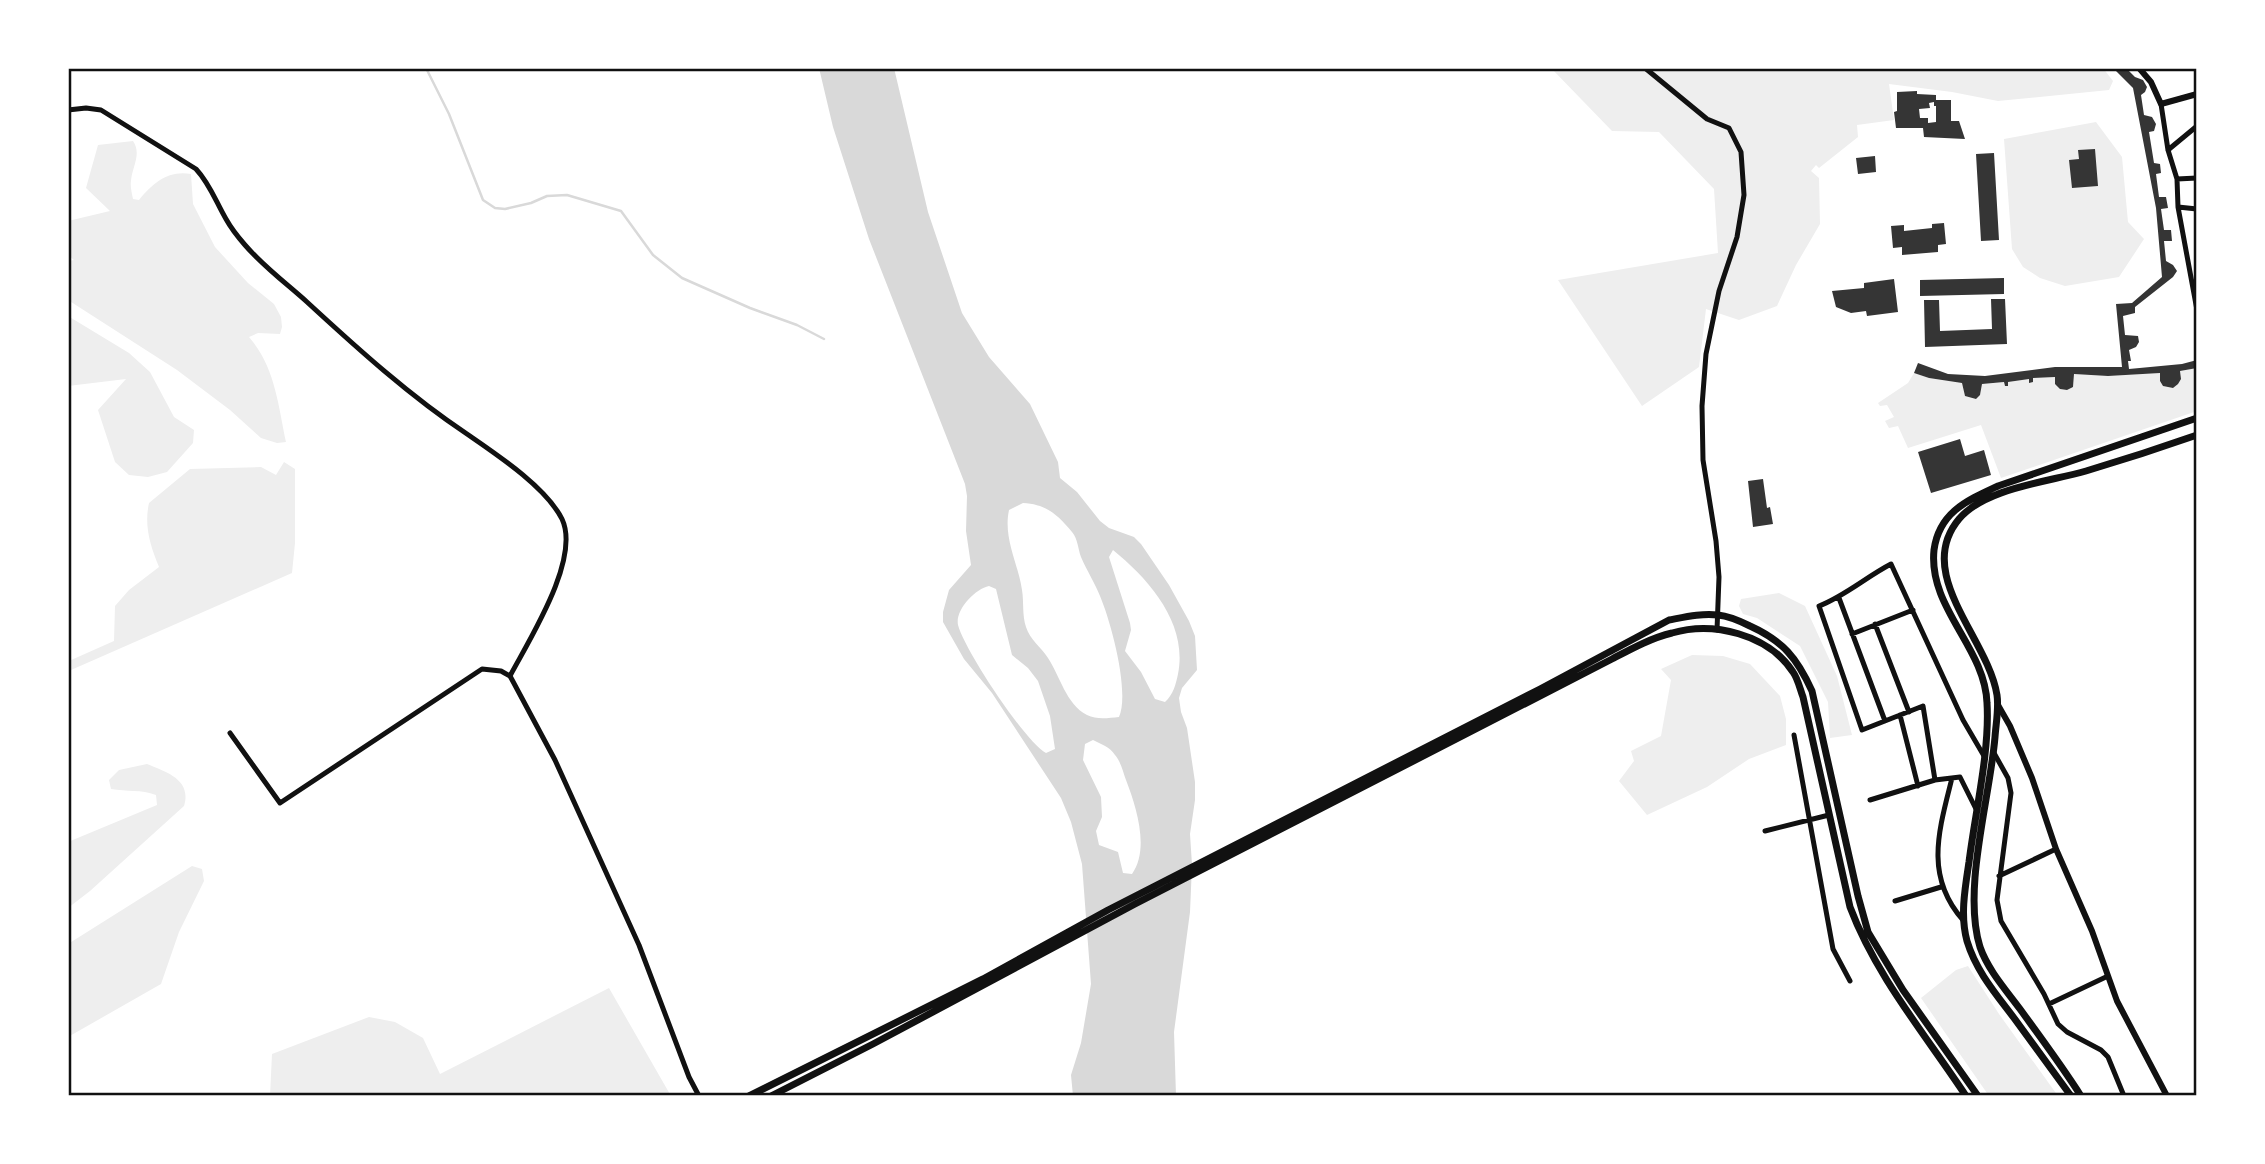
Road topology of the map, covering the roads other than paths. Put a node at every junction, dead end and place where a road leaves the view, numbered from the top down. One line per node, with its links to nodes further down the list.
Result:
1 (1645, 68): 17 (street)
2 (2139, 68): 4 (street)
3 (2197, 94): 4 (street)
4 (2161, 104): 7 (street)
5 (68, 110): 21 (street)
6 (2197, 126): 7 (street)
7 (2168, 150): 9 (street)
8 (2197, 178): 9 (street)
9 (2177, 179): 10 (street)
10 (2178, 207): 11 (street); 12 (street)
11 (2197, 209)
12 (2197, 310)
13 (2197, 418): 30 (main road)
14 (2197, 435): 23 (main road)
15 (1839, 598): 16 (street); 20 (street); 26 (street)
16 (1913, 610): 18 (street); 30 (street)
17 (1719, 615): 19 (street); 22 (main road); 52 (main road)
18 (1875, 624): 20 (street); 24 (street)
19 (1717, 630): 22 (main road); 36 (main road)
20 (1852, 634): 26 (street)
21 (510, 676): 27 (street); 48 (street)
22 (1541, 692): 45 (main road)
23 (1997, 704): 29 (main road); 39 (street)
24 (1909, 712): 25 (street); 32 (street)
25 (1900, 715): 26 (street); 33 (street)
26 (1885, 721)
27 (230, 733)
28 (1794, 735): 37 (street)
29 (1994, 753): 40 (street); 54 (main road)
30 (1984, 756): 35 (main road)
31 (1952, 778): 32 (street); 35 (street); 41 (street)
32 (1935, 780): 33 (street)
33 (1918, 786): 34 (street)
34 (1870, 800)
35 (1976, 809): 43 (main road)
36 (1829, 815): 37 (street); 51 (main road)
37 (1810, 820): 38 (street); 46 (street)
38 (1765, 831)
39 (2056, 849): 40 (street); 44 (street)
40 (1999, 876): 47 (street)
41 (1941, 887): 42 (street); 43 (street)
42 (1895, 901)
43 (1964, 921): 53 (main road)
44 (2108, 976): 47 (street); 56 (street)
45 (985, 981): 49 (main road); 50 (main road)
46 (1850, 981)
47 (2049, 1004): 55 (street)
48 (699, 1096)
49 (749, 1096)
50 (771, 1096)
51 (1966, 1096)
52 (1978, 1096)
53 (2071, 1096)
54 (2081, 1096)
55 (2124, 1096)
56 (2167, 1096)

